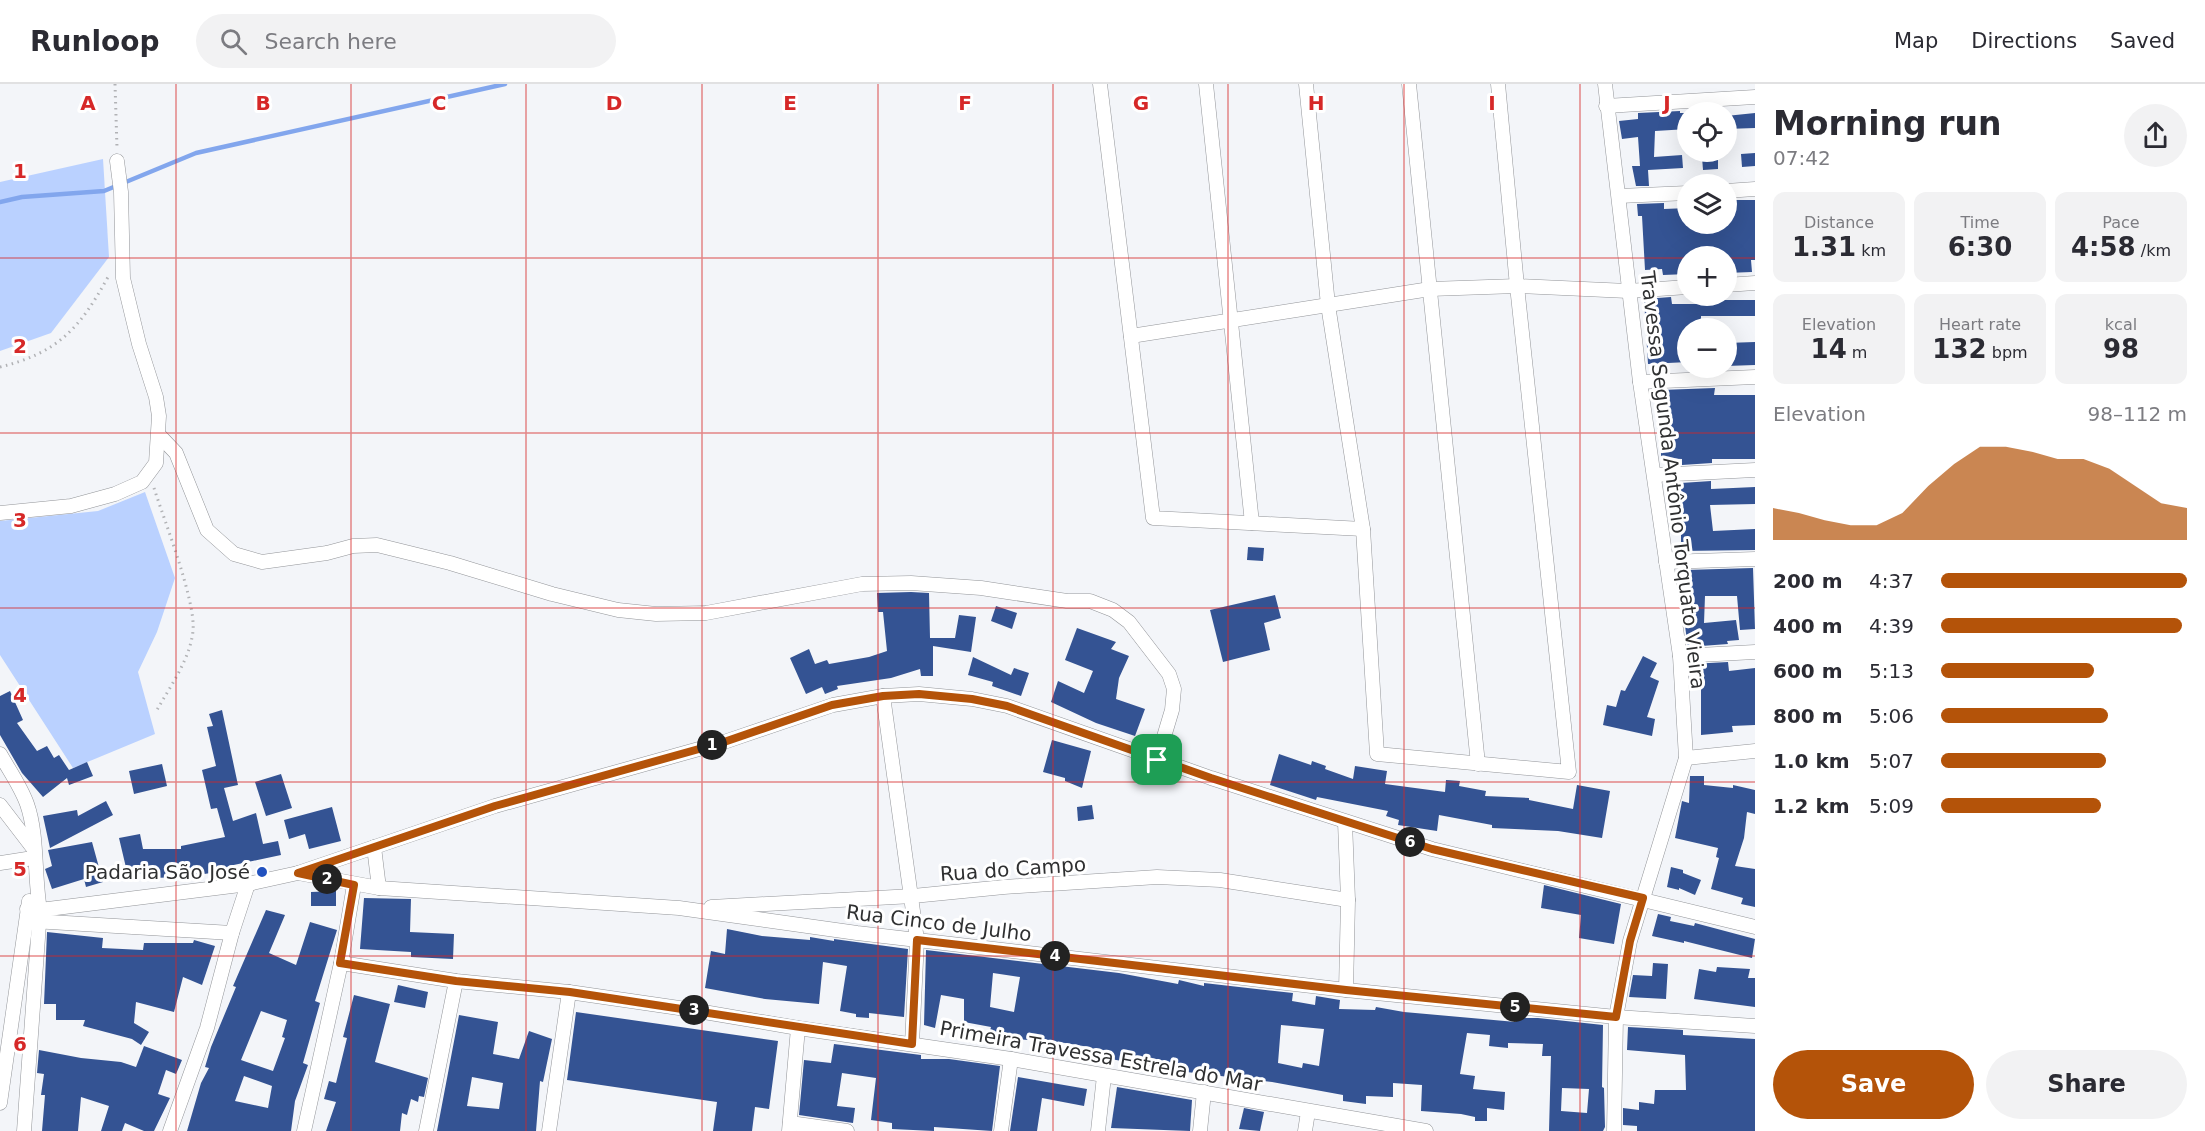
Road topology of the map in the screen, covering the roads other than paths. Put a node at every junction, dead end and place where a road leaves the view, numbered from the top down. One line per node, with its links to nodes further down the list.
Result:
1 (1100, 84): 22 (street)
2 (1206, 84): 21 (street)
3 (1306, 84): 20 (street)
4 (1410, 84): 18 (street)
5 (1498, 84): 16 (street)
6 (1605, 84): 8 (street, Travessa Segunda Antônio Torquato Vieira)
7 (1755, 98): 8 (street)
8 (1606, 106): 13 (street, Travessa Segunda Antônio Torquato Vieira)
9 (117, 161): 25 (street)
10 (1755, 189): 11 (street)
11 (1737, 190)
12 (1677, 193): 13 (street)
13 (1619, 196): 19 (street, Travessa Segunda Antônio Torquato Vieira)
14 (1755, 283): 15 (street)
15 (1737, 284)
16 (1517, 286): 18 (street); 19 (street); 40 (street)
17 (1677, 288): 19 (street)
18 (1430, 289): 20 (street); 40 (street)
19 (1628, 291): 24 (street, Travessa Segunda Antônio Torquato Vieira)
20 (1328, 305): 21 (street); 30 (street)
21 (1231, 320): 22 (street); 29 (street)
22 (1131, 336): 29 (street)
23 (1755, 377): 24 (street)
24 (1640, 382): 27 (street, Travessa Segunda Antônio Torquato Vieira)
25 (159, 435): 28 (street); 39 (street)
26 (1755, 470): 27 (street)
27 (1655, 475): 32 (street, Travessa Segunda Antônio Torquato Vieira)
28 (0, 513)
29 (1252, 523): 30 (street)
30 (1363, 529): 40 (street)
31 (1755, 559): 32 (street)
32 (1666, 562): 34 (street, Travessa Segunda Antônio Torquato Vieira)
33 (1755, 652): 34 (street)
34 (1680, 656): 38 (street, Travessa Segunda Antônio Torquato Vieira)
35 (883, 696): 39 (street); 43 (street); 50 (street)
36 (1755, 751): 38 (street)
37 (0, 754): 44 (street)
38 (1686, 758): 51 (street, Travessa Segunda Antônio Torquato Vieira)
39 (1157, 760): 42 (street)
40 (1478, 764)
41 (0, 805): 44 (street)
42 (1345, 822): 51 (street); 52 (street)
43 (374, 847): 46 (street); 49 (street)
44 (33, 853): 45 (street); 54 (street)
45 (0, 863)
46 (298, 873): 47 (street); 48 (street, Rua Cinco de Julho)
47 (248, 884): 54 (street); 56 (street)
48 (354, 885): 49 (street, Rua Cinco de Julho); 58 (street)
49 (379, 888): 53 (street, Rua Cinco de Julho)
50 (913, 896): 52 (street, Rua do Campo); 53 (street, Rua do Campo); 57 (street)
51 (1643, 898): 55 (street); 62 (street, Travessa Segunda Antônio Torquato Vieira)
52 (1348, 900): 60 (street)
53 (679, 908): 57 (street, Rua Cinco de Julho)
54 (33, 915): 56 (street); 69 (street); 73 (street)
55 (1755, 927)
56 (231, 933): 74 (street)
57 (917, 940): 60 (street, Rua Cinco de Julho); 65 (street)
58 (340, 963): 59 (street, Primeira Travessa Estrela do Mar); 75 (street)
59 (456, 981): 61 (street, Primeira Travessa Estrela do Mar); 76 (street)
60 (1346, 990): 62 (street, Rua Cinco de Julho)
61 (570, 992): 64 (street, Primeira Travessa Estrela do Mar); 77 (street)
62 (1616, 1017): 63 (street, Rua Cinco de Julho); 84 (street, Travessa Segunda Antônio Torquato Vieira)
63 (1755, 1026)
64 (798, 1028): 65 (street, Primeira Travessa Estrela do Mar); 71 (street)
65 (912, 1044): 66 (street, Primeira Travessa Estrela do Mar)
66 (1011, 1059): 67 (street, Primeira Travessa Estrela do Mar); 79 (street)
67 (1104, 1076): 68 (street, Primeira Travessa Estrela do Mar); 80 (street)
68 (1204, 1092): 70 (street, Primeira Travessa Estrela do Mar); 81 (street)
69 (0, 1103)
70 (1308, 1112): 72 (street, Primeira Travessa Estrela do Mar); 82 (street)
71 (789, 1127): 78 (street)
72 (1410, 1130): 83 (street, Primeira Travessa Estrela do Mar)
73 (24, 1131)
74 (170, 1131)
75 (304, 1131)
76 (426, 1131)
77 (549, 1131)
78 (847, 1131)
79 (1001, 1131)
80 (1098, 1131)
81 (1200, 1131)
82 (1305, 1131)
83 (1426, 1131)
84 (1614, 1131)

